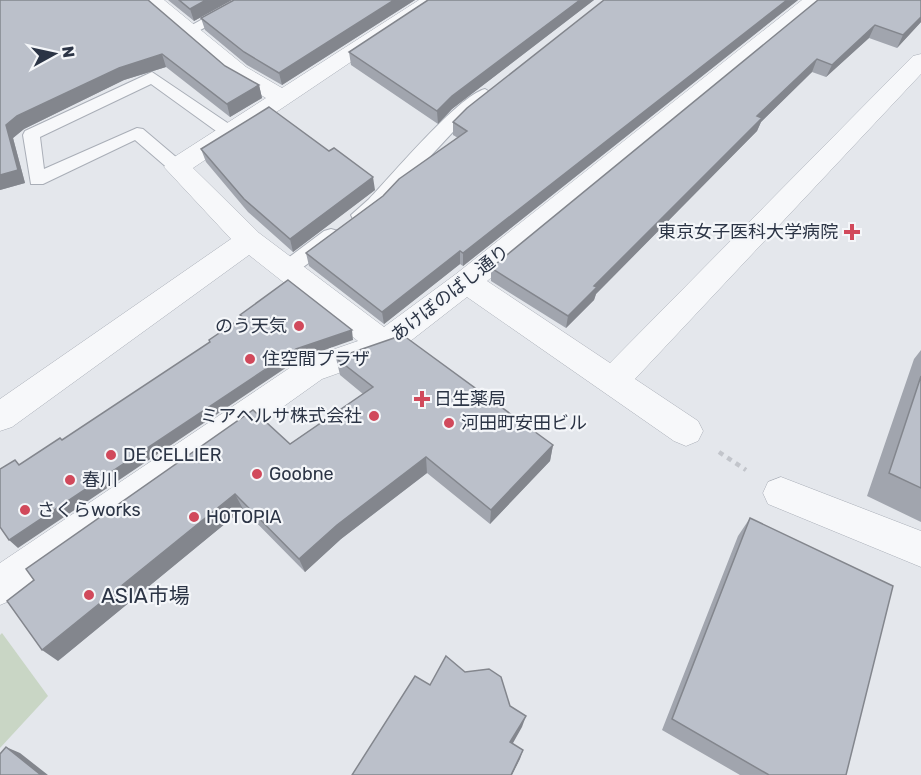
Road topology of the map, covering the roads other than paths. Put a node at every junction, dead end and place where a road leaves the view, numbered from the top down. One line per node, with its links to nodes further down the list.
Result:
1 (151, 0): 5 (street)
2 (248, 0): 5 (lane)
3 (433, 0): 8 (street)
4 (814, 0): 13 (street, あけぼのばし通り)
5 (188, 31): 8 (street)
6 (921, 61): 15 (street)
7 (496, 86): 12 (lane)
8 (280, 97): 9 (street)
9 (229, 132): 10 (street); 10 (lane)
10 (177, 167): 11 (street)
11 (249, 240): 12 (street); 16 (street)
12 (287, 269): 14 (street)
13 (466, 282): 14 (street, あけぼのばし通り); 15 (street)
14 (384, 344): 20 (street, あけぼのばし通り)
15 (614, 380): 17 (street)
16 (0, 417)
17 (687, 431)
18 (782, 493): 19 (street)
19 (921, 549)
20 (0, 586)

